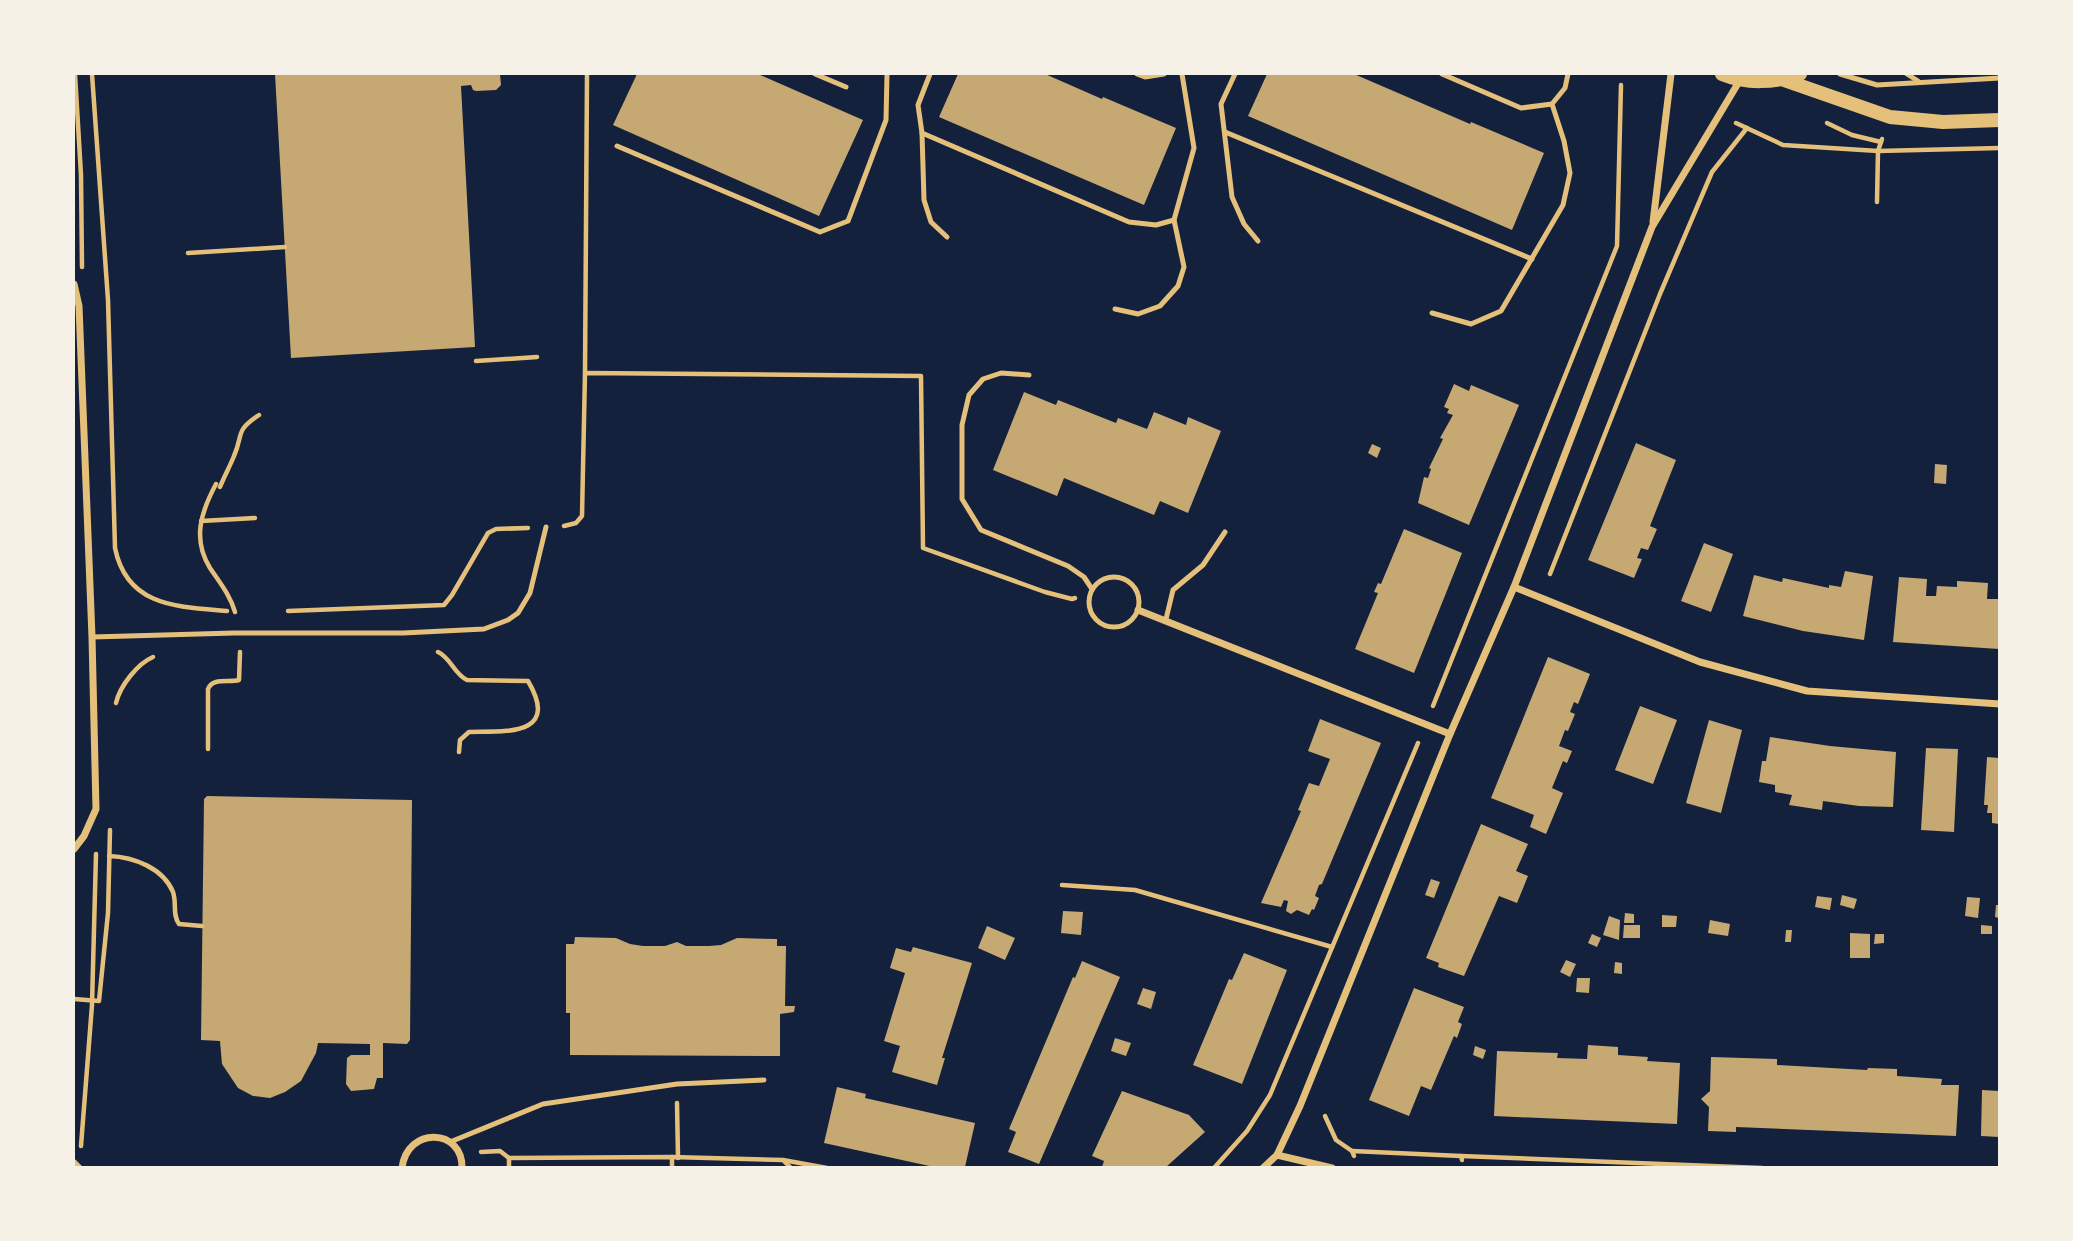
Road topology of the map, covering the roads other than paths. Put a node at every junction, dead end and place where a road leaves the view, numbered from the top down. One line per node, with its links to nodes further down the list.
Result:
1 (815, 74): 19 (lane)
2 (887, 74): 24 (lane)
3 (930, 74): 23 (lane)
4 (1137, 74): 5 (lane)
5 (1164, 74)
6 (1182, 74): 25 (lane)
7 (1235, 74): 22 (lane)
8 (1442, 74): 20 (lane)
9 (1568, 74): 20 (lane)
10 (1671, 74): 26 (street)
11 (1722, 74): 17 (main road)
12 (1800, 74): 16 (main road)
13 (1840, 74): 18 (lane)
14 (1907, 74): 18 (lane)
15 (2000, 78): 18 (lane)
16 (1781, 79): 17 (main road); 21 (main road)
17 (1740, 80): 26 (street)
18 (1919, 81)
19 (846, 87)
20 (1552, 104): 29 (lane)
21 (2000, 120)
22 (1225, 132): 28 (lane); 29 (lane)
23 (922, 133): 25 (lane); 27 (lane)
24 (617, 146)
25 (1174, 220): 31 (lane)
26 (1652, 227): 36 (street)
27 (947, 237)
28 (1258, 242)
29 (1532, 259): 32 (lane)
30 (74, 284): 40 (street)
31 (1115, 309)
32 (1432, 313)
33 (1029, 375): 37 (lane)
34 (546, 527): 40 (lane)
35 (1225, 532): 39 (lane)
36 (1514, 587): 41 (street); 42 (street)
37 (1092, 589): 38 (lane); 38 (lane)
38 (1138, 610): 39 (street)
39 (1166, 619): 42 (street)
40 (92, 637): 43 (street)
41 (2000, 704)
42 (1450, 734): 46 (street)
43 (74, 849)
44 (764, 1080): 45 (lane)
45 (450, 1142): 50 (street); 51 (street)
46 (1277, 1154): 47 (street); 52 (street)
47 (1290, 1157): 53 (lane); 54 (street)
48 (74, 1163): 49 (street)
49 (79, 1167)
50 (402, 1167)
51 (461, 1167)
52 (1263, 1167)
53 (1290, 1167)
54 (1332, 1167)

